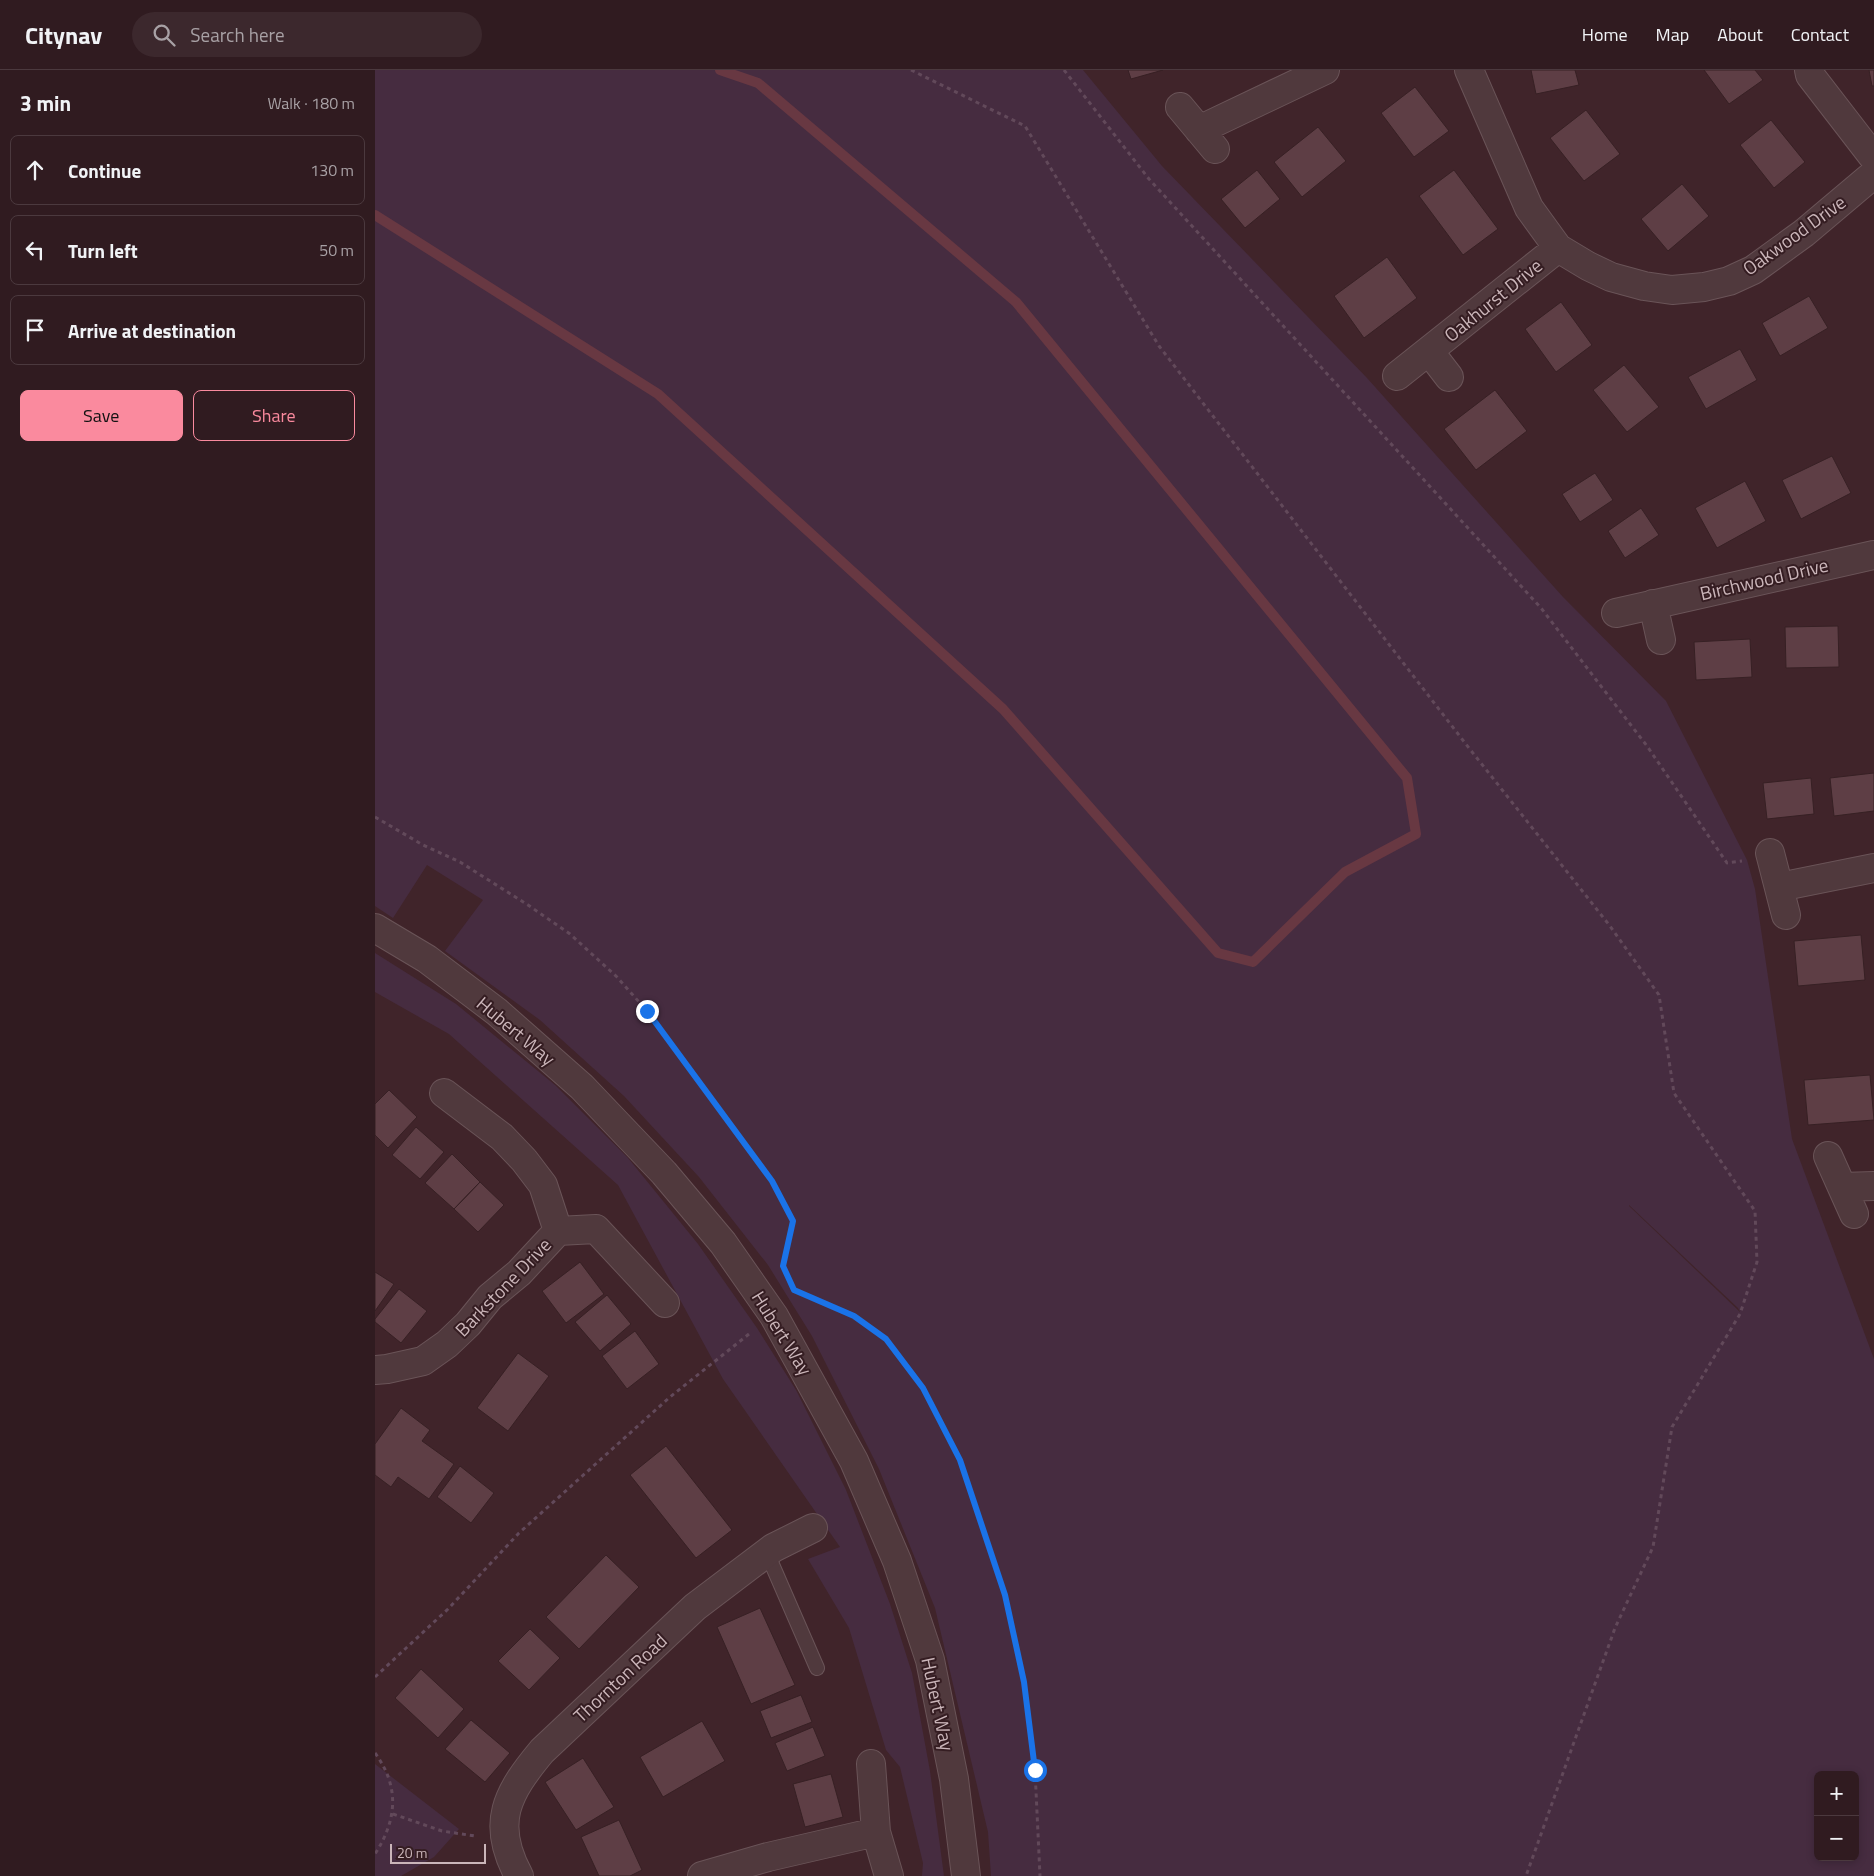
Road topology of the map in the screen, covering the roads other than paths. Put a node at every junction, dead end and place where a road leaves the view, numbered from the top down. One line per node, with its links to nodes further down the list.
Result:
1 (1325, 70): 4 (street)
2 (1469, 70): 7 (street, Oakwood Drive)
3 (1809, 70): 5 (street)
4 (1180, 107)
5 (1874, 158)
6 (1874, 174): 7 (street, Oakwood Drive)
7 (1558, 248): 8 (street, Oakhurst Drive)
8 (1429, 351): 9 (street, Oakhurst Drive); 10 (street, Oakhurst Drive)
9 (1397, 376)
10 (1449, 376)
11 (1874, 555): 12 (street, Birchwood Drive)
12 (1653, 604): 13 (street, Birchwood Drive); 14 (street)
13 (1615, 613)
14 (1661, 640)
15 (1770, 853): 17 (street)
16 (1874, 868): 17 (street)
17 (1779, 887): 18 (street)
18 (1786, 914)
19 (375, 928): 36 (street, Hubert Way)
20 (444, 1093): 25 (street)
21 (1828, 1156): 23 (street)
22 (1874, 1186): 23 (street)
23 (1842, 1187): 24 (street)
24 (1854, 1214)
25 (558, 1231): 26 (street, Barkstone Drive); 27 (street, Barkstone Drive)
26 (665, 1303)
27 (375, 1370)
28 (813, 1528): 29 (street, Thornton Road)
29 (767, 1553): 30 (lane); 33 (street, Thornton Road)
30 (817, 1668)
31 (871, 1764): 32 (street)
32 (875, 1832): 34 (street); 35 (street)
33 (519, 1876)
34 (702, 1876)
35 (889, 1876)
36 (966, 1876)

